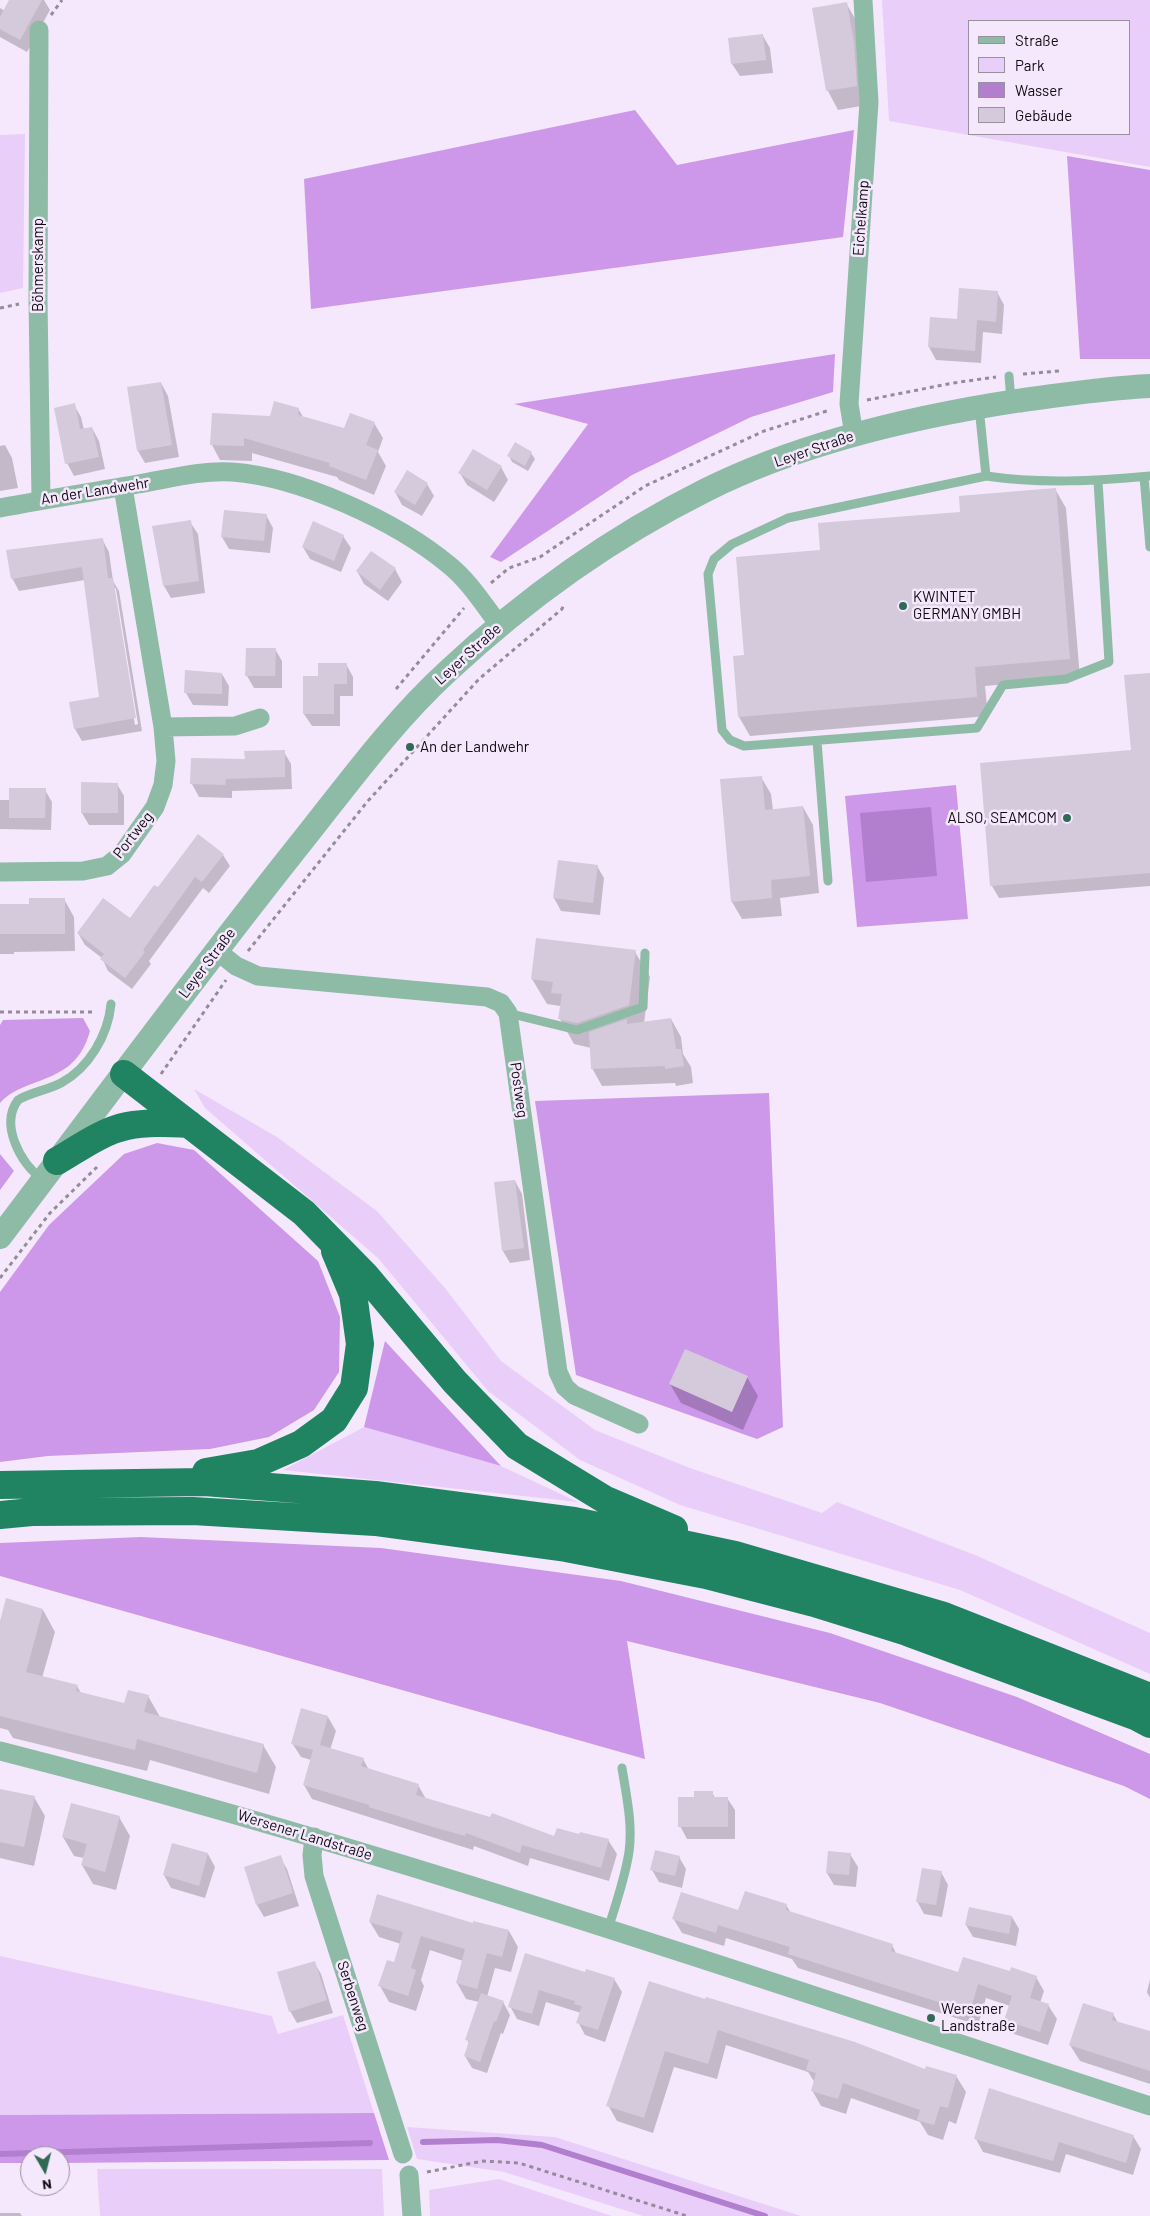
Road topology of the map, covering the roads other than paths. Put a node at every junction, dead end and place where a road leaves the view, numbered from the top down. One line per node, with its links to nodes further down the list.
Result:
1 (863, 0): 7 (street, Eichelkamp)
2 (40, 30): 12 (street, Böhmerskamp)
3 (1009, 376): 5 (lane)
4 (1150, 386): 5 (street, Leyer Straße)
5 (1011, 402): 6 (street, Leyer Straße)
6 (979, 407): 7 (street, Leyer Straße); 8 (lane)
7 (854, 435): 15 (street, Leyer Straße)
8 (986, 476): 10 (lane); 18 (lane)
9 (1147, 476): 10 (lane); 14 (lane)
10 (1098, 480): 18 (lane)
11 (122, 487): 12 (street, An der Landwehr); 15 (street, An der Landwehr); 17 (street, Portweg)
12 (41, 500): 13 (street, An der Landwehr)
13 (0, 508)
14 (1150, 547)
15 (500, 626): 21 (street, Leyer Straße)
16 (260, 718): 17 (street)
17 (163, 727): 19 (street, Portweg)
18 (817, 741): 20 (lane)
19 (0, 872)
20 (828, 880)
21 (216, 950): 24 (street); 25 (street, Leyer Straße)
22 (645, 952): 24 (lane)
23 (111, 1008): 26 (lane)
24 (508, 1013): 32 (street, Postweg)
25 (124, 1074): 27 (highway); 29 (street, Leyer Straße)
26 (0, 1121)
27 (189, 1124): 29 (highway); 31 (highway)
28 (2, 1135): 29 (lane)
29 (50, 1170): 30 (street, Leyer Straße)
30 (0, 1237)
31 (331, 1242): 33 (highway); 36 (highway)
32 (640, 1424)
33 (140, 1482): 34 (highway); 36 (highway)
34 (0, 1485)
35 (0, 1515): 38 (highway)
36 (736, 1555): 37 (highway)
37 (1150, 1697)
38 (1150, 1724)
39 (0, 1751): 41 (street, Wersener Landstraße)
40 (622, 1768): 42 (lane)
41 (314, 1837): 42 (street, Wersener Landstraße); 44 (street, Serbenweg)
42 (608, 1930): 43 (street, Wersener Landstraße)
43 (1150, 2106)
44 (403, 2154)
45 (409, 2175): 46 (street)
46 (412, 2216)

